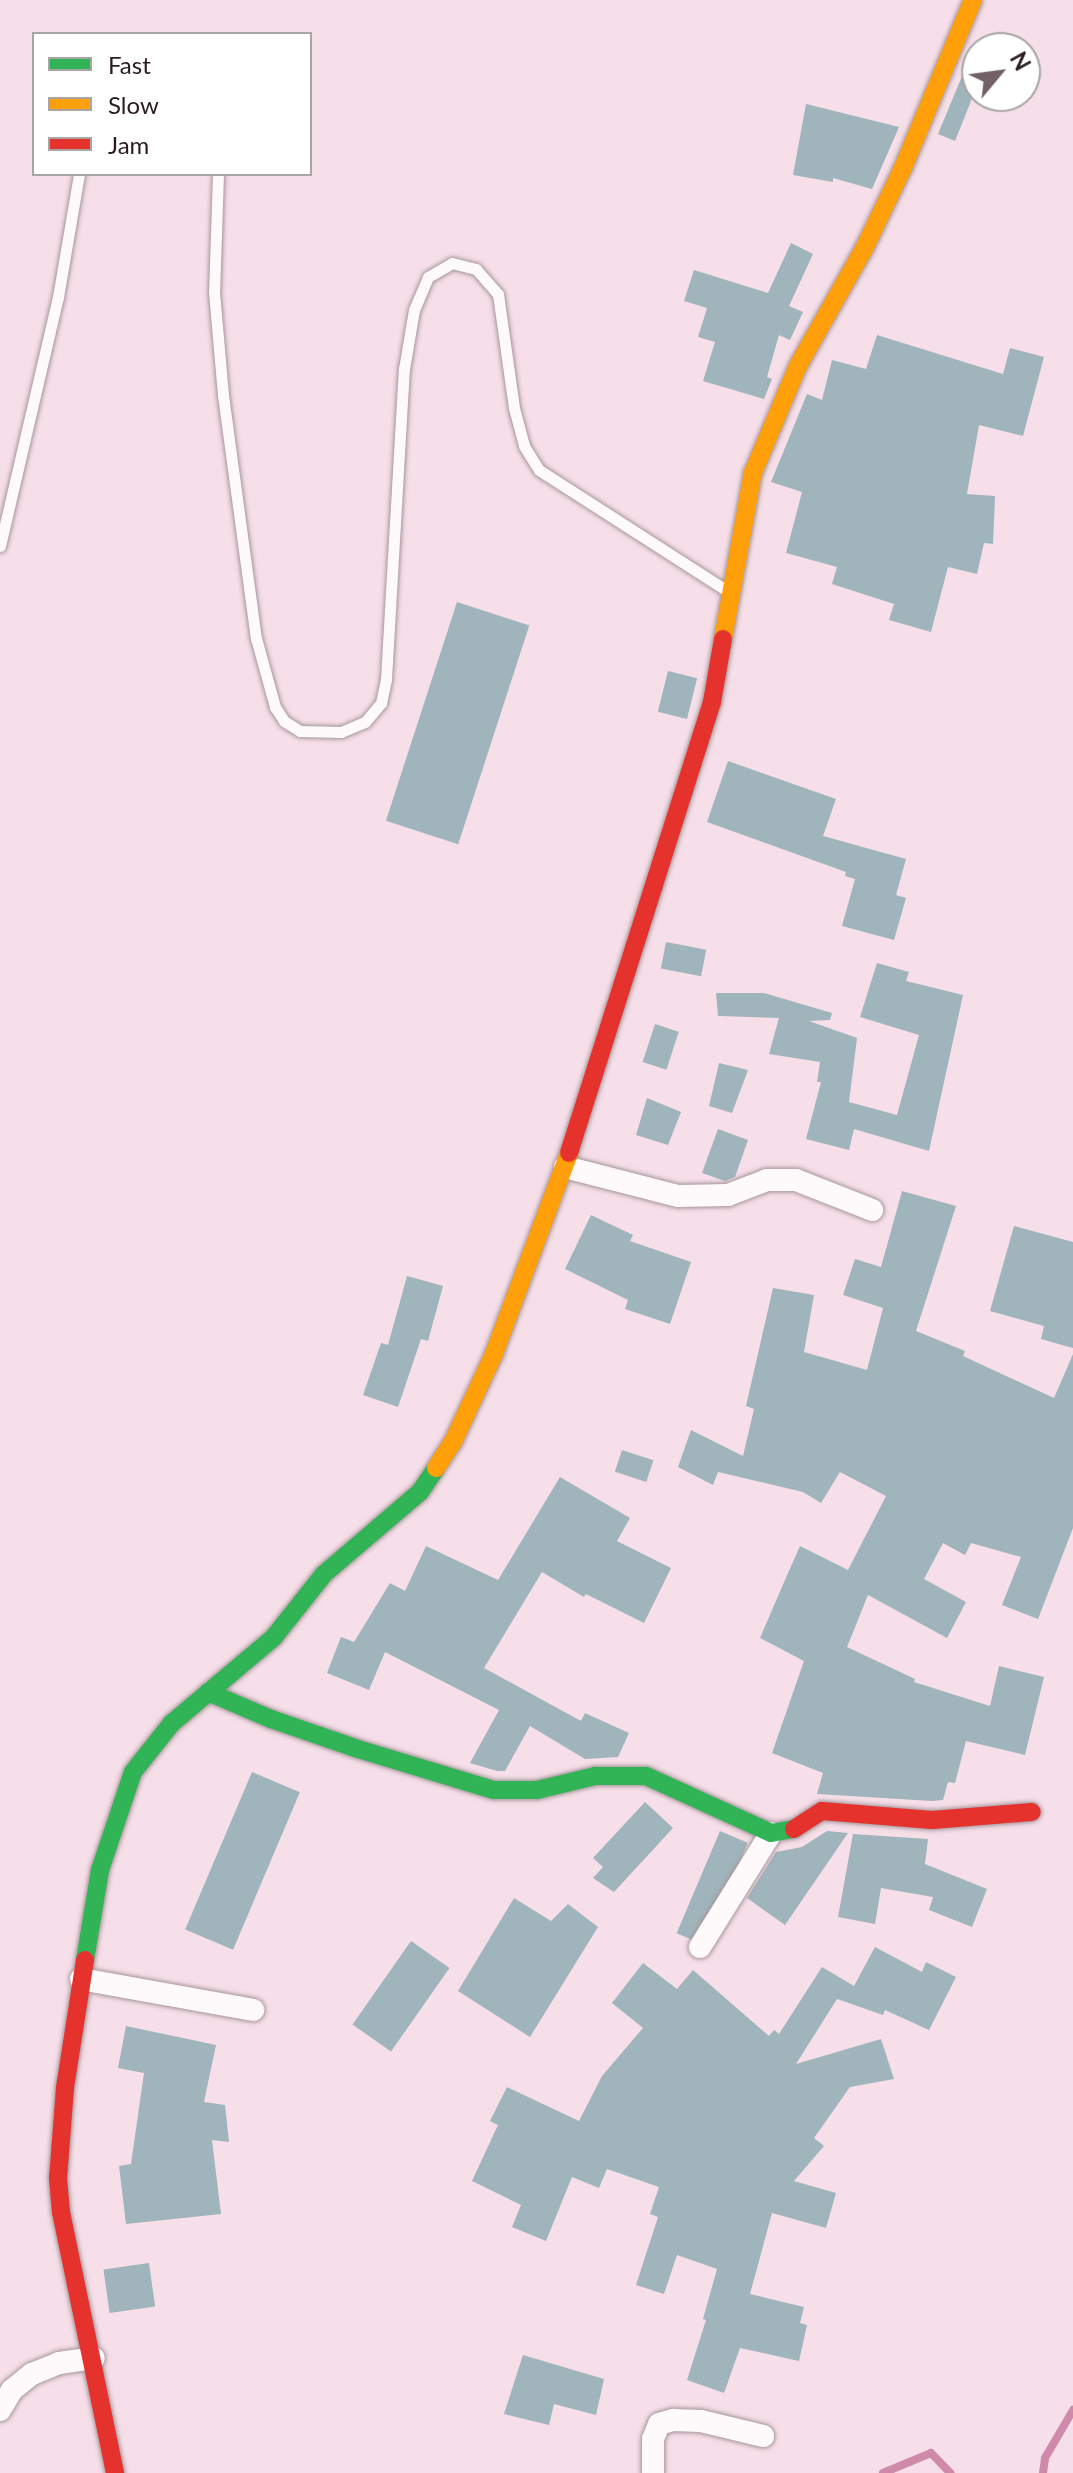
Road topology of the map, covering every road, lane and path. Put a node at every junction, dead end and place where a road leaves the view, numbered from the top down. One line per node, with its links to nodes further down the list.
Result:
1 (973, 0): 5 (street)
2 (79, 176): 4 (lane)
3 (218, 176): 5 (lane)
4 (0, 546)
5 (733, 595): 6 (street)
6 (565, 1167): 7 (street); 8 (street)
7 (872, 1210)
8 (208, 1692): 10 (street); 12 (street)
9 (1032, 1812): 10 (street)
10 (771, 1833): 11 (street)
11 (700, 1947)
12 (81, 1979): 13 (street); 14 (street)
13 (253, 2010)
14 (94, 2358): 15 (street); 17 (street)
15 (0, 2410)
16 (763, 2436): 18 (street)
17 (115, 2473)
18 (653, 2473)

